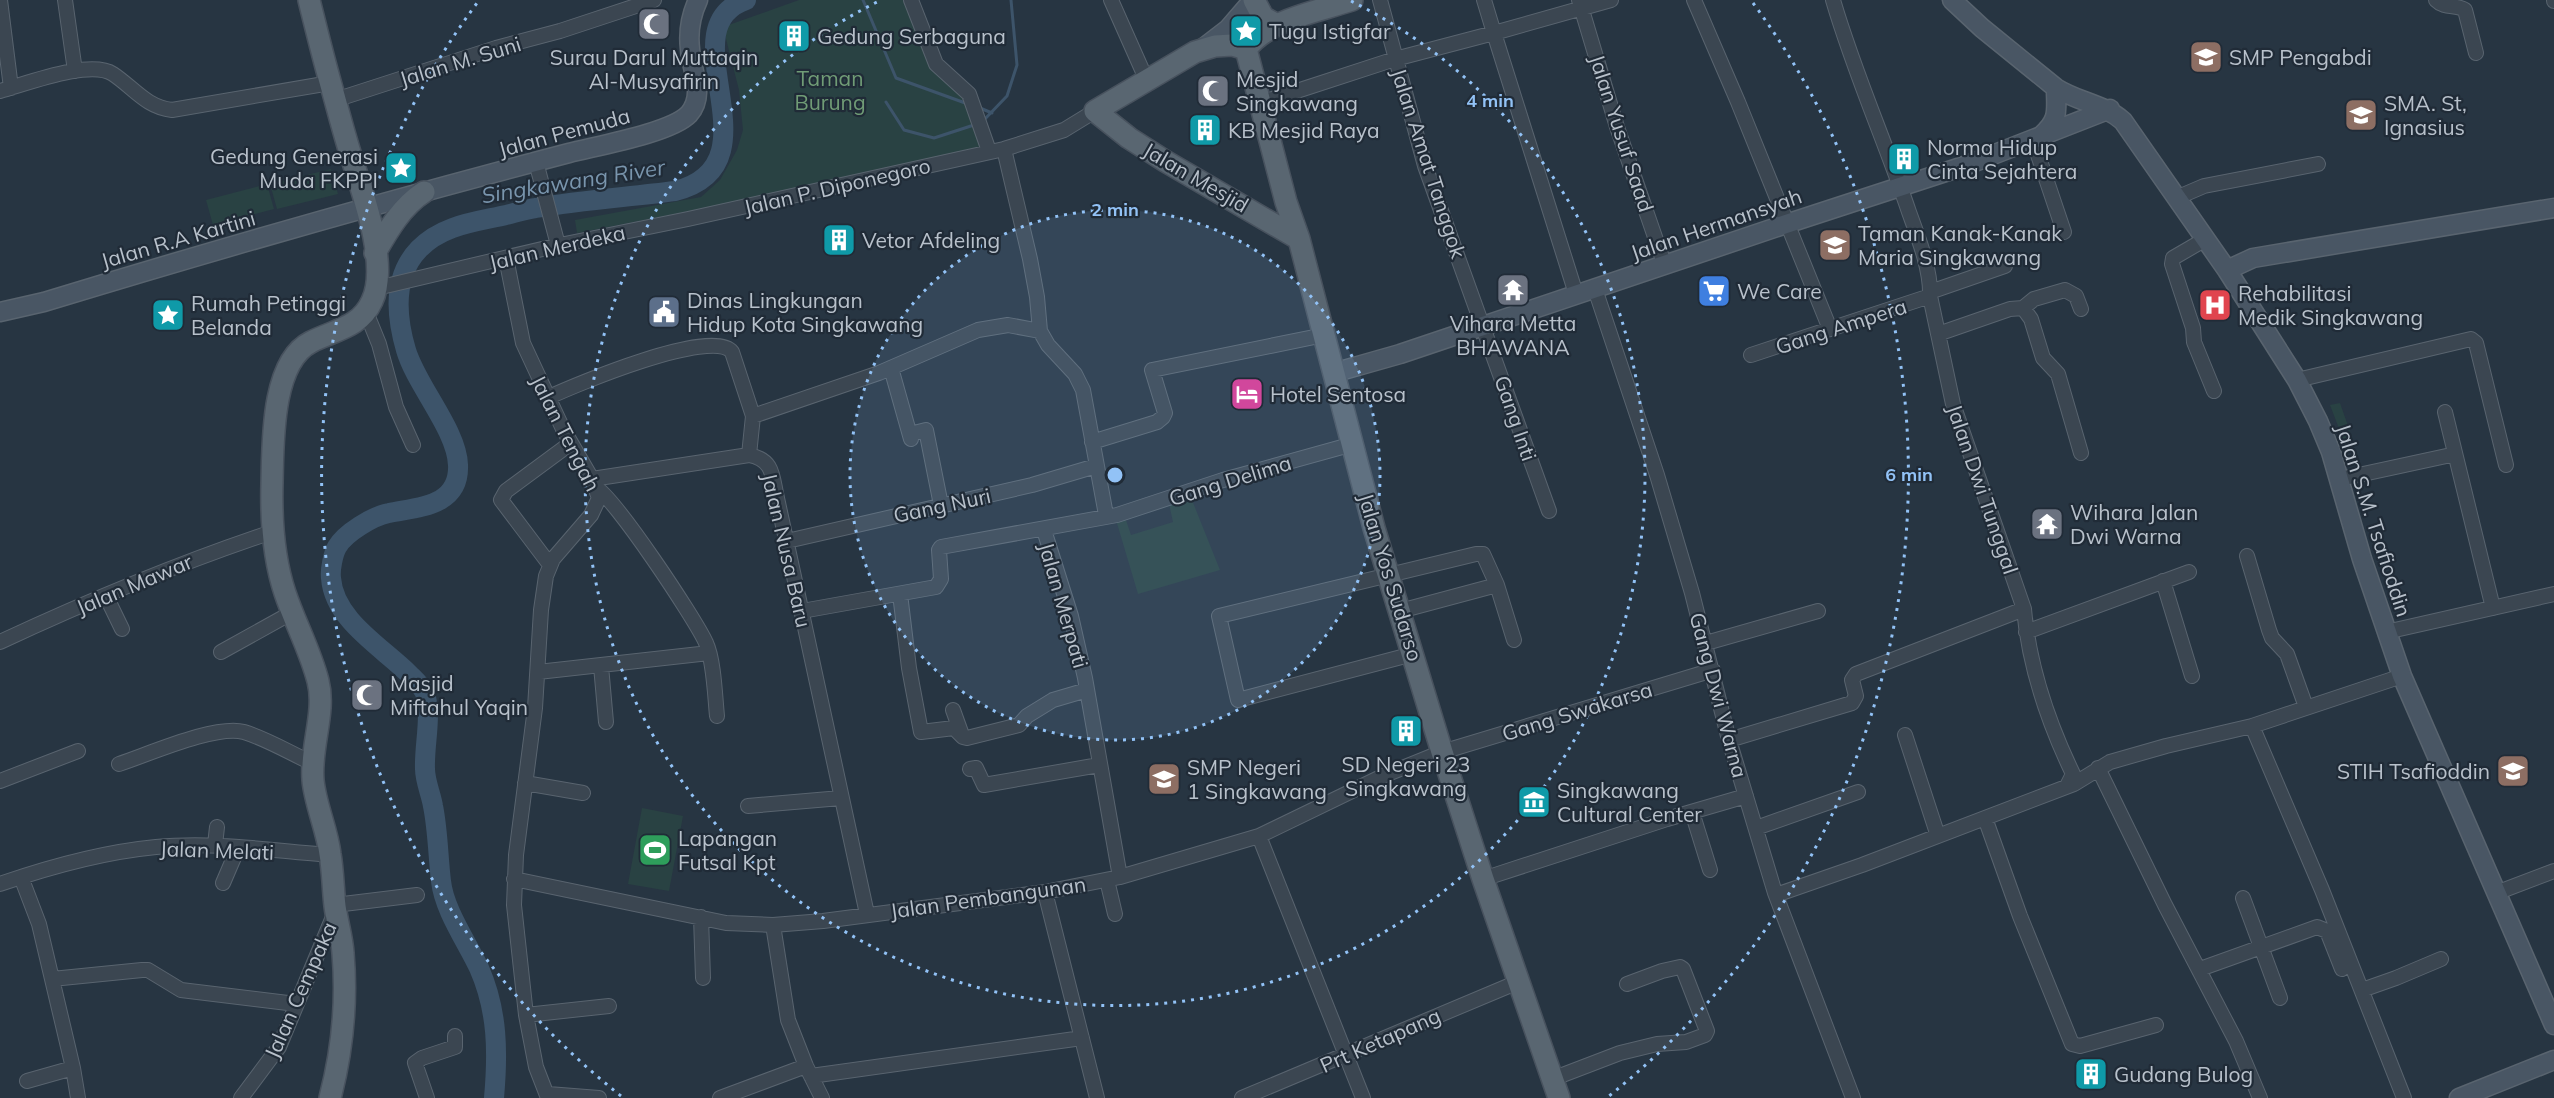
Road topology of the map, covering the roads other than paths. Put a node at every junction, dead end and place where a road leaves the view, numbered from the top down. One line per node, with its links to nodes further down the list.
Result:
1 (0, 0): 27 (street)
2 (65, 0): 24 (street)
3 (309, 0): 28 (main road)
4 (654, 0): 28 (street, Jalan M. Suni)
5 (698, 0): 36 (street, Jalan Pemuda)
6 (911, 0): 33 (street)
7 (1111, 0): 25 (street)
8 (1254, 0): 18 (main road); 20 (street)
9 (1352, 0): 18 (main road)
10 (1380, 0): 23 (street, Jalan Amat Tanggok)
11 (1484, 0): 19 (street)
12 (1611, 0): 17 (street)
13 (1694, 0): 45 (street)
14 (1833, 0): 37 (street, Jalan Dwi Tunggal)
15 (1952, 0): 26 (street, Jalan S.M. Tsafioddin)
16 (2436, 0): 22 (street)
17 (1580, 5): 19 (street); 52 (street, Jalan Yusuf Saad)
18 (1277, 25): 21 (main road)
19 (1494, 33): 23 (street); 57 (street)
20 (1202, 49): 21 (main road); 25 (main road)
21 (1246, 49): 29 (main road, Jalan Yos Sudarso)
22 (2476, 53)
23 (1395, 59): 29 (street); 63 (street, Jalan Amat Tanggok)
24 (75, 71): 27 (street, Jalan M. Suni); 28 (street, Jalan M. Suni)
25 (1148, 81): 31 (main road)
26 (2056, 88): 30 (street, Jalan S.M. Tsafioddin); 32 (street)
27 (6, 89)
28 (333, 92): 41 (main road)
29 (1260, 103): 40 (main road, Jalan Yos Sudarso)
30 (2110, 109): 32 (street, Jalan Hermansyah); 39 (street, Jalan S.M. Tsafioddin)
31 (1095, 111): 34 (street); 43 (main road, Jalan Mesjid)
32 (2036, 139): 37 (street, Jalan Hermansyah); 46 (street)
33 (986, 144): 34 (street); 44 (street, Jalan P. Diponegoro)
34 (1004, 148): 65 (street)
35 (2318, 164): 39 (street)
36 (537, 169): 38 (street, Jalan Pemuda); 49 (street)
37 (1900, 186): 45 (street, Jalan Hermansyah); 58 (street, Jalan Dwi Tunggal)
38 (424, 192): 41 (street, Jalan Pemuda); 50 (main road)
39 (2175, 198): 48 (street, Jalan S.M. Tsafioddin)
40 (1286, 202): 43 (main road); 47 (main road, Jalan Yos Sudarso)
41 (368, 206): 50 (main road); 61 (street, Jalan R.A Kartini)
42 (2554, 208): 54 (street)
43 (1260, 215): 47 (main road, Jalan Mesjid)
44 (685, 220): 49 (street, Jalan Merdeka)
45 (1786, 224): 52 (street, Jalan Hermansyah); 64 (street)
46 (2064, 232)
47 (1299, 239): 67 (main road, Jalan Yos Sudarso)
48 (2204, 240): 54 (street, Jalan S.M. Tsafioddin); 72 (street)
49 (558, 245): 51 (street, Jalan Merdeka)
50 (375, 253): 55 (main road)
51 (506, 258): 55 (street, Jalan Merdeka); 73 (street, Jalan Tengah)
52 (1665, 266): 56 (street, Jalan Hermansyah)
53 (2005, 266): 58 (street, Gang Ampera)
54 (2227, 270): 71 (street, Jalan S.M. Tsafioddin)
55 (382, 287): 62 (main road)
56 (1595, 289): 57 (street, Jalan Hermansyah); 113 (street, Gang Dwi Warna)
57 (1576, 294): 63 (street, Jalan Hermansyah)
58 (1930, 294): 64 (street, Gang Ampera); 66 (street, Jalan Dwi Tunggal)
59 (2023, 309): 60 (street); 66 (street); 80 (street)
60 (2081, 309)
61 (0, 312)
62 (366, 312): 79 (street); 91 (main road)
63 (1483, 325): 70 (street, Jalan Hermansyah); 88 (street, Gang Inti)
64 (1830, 329): 68 (street, Gang Ampera)
65 (1040, 331): 69 (street); 76 (street)
66 (1938, 334): 103 (street, Jalan Dwi Tunggal)
67 (1324, 335): 70 (main road, Jalan Yos Sudarso); 76 (street)
68 (1751, 356)
69 (891, 368): 75 (street); 87 (street)
70 (1333, 373): 78 (main road, Jalan Yos Sudarso)
71 (2297, 380): 83 (street); 85 (street, Jalan S.M. Tsafioddin)
72 (2214, 391)
73 (549, 398): 75 (street, Jalan Nusa Baru); 77 (street, Jalan Tengah)
74 (2445, 412): 102 (street)
75 (753, 416): 82 (street, Jalan Nusa Baru)
76 (1092, 442): 84 (street)
77 (571, 443): 86 (street, Jalan Tengah); 94 (street)
78 (1353, 444): 89 (street, Gang Delima); 96 (main road, Jalan Yos Sudarso)
79 (413, 445)
80 (2081, 453)
81 (2451, 454): 85 (street)
82 (749, 455): 86 (street); 92 (street, Jalan Nusa Baru)
83 (2506, 465)
84 (1096, 466): 87 (street, Gang Nuri); 89 (street)
85 (2340, 479): 110 (street, Jalan S.M. Tsafioddin)
86 (593, 483): 94 (street, Jalan Tengah); 115 (street)
87 (941, 505): 92 (street, Gang Nuri)
88 (1548, 511)
89 (1107, 515): 90 (street, Jalan Merpati)
90 (1044, 530): 99 (street); 122 (street, Jalan Merpati)
91 (272, 532): 101 (street, Jalan Mawar); 107 (main road)
92 (787, 541): 104 (street, Jalan Nusa Baru)
93 (2247, 556): 123 (street)
94 (550, 565): 119 (street, Jalan Tengah)
95 (2189, 572): 97 (street)
96 (1389, 576): 98 (street); 105 (main road, Jalan Yos Sudarso); 116 (street)
97 (2163, 581): 109 (street); 120 (street)
98 (1497, 585): 105 (street); 111 (street)
99 (900, 594): 104 (street); 129 (street)
100 (2554, 594): 102 (street)
101 (106, 596): 108 (street); 112 (street, Jalan Mawar)
102 (2493, 608): 110 (street)
103 (2024, 609): 109 (street, Jalan Dwi Tunggal); 130 (street)
104 (802, 611): 144 (street, Jalan Nusa Baru)
105 (1400, 611): 116 (main road, Jalan Yos Sudarso)
106 (1818, 611): 113 (street)
107 (293, 612): 114 (street); 133 (main road)
108 (122, 629)
109 (2026, 632): 138 (street, Jalan Dwi Tunggal)
110 (2385, 632): 121 (street, Jalan S.M. Tsafioddin)
111 (1514, 640)
112 (0, 642)
113 (1706, 643): 118 (street, Gang Dwi Warna)
114 (221, 652)
115 (709, 652): 117 (street); 125 (street)
116 (1413, 654): 132 (main road, Jalan Yos Sudarso)
117 (601, 666): 119 (street); 126 (street)
118 (1713, 670): 130 (street, Gang Dwi Warna); 132 (street, Gang Swakarsa)
119 (538, 672): 140 (street, Jalan Tengah)
120 (2192, 676)
121 (2402, 676): 123 (street); 164 (street, Jalan S.M. Tsafioddin)
122 (1087, 690): 129 (street); 135 (street, Jalan Merpati)
123 (2306, 707): 127 (street)
124 (953, 710): 129 (street)
125 (717, 716)
126 (606, 722)
127 (2252, 726): 137 (street); 181 (street)
128 (1905, 735): 151 (street)
129 (963, 737)
130 (1730, 740): 143 (street, Gang Dwi Warna)
131 (78, 751): 139 (street)
132 (1442, 752): 150 (street, Jalan Pembangunan); 160 (main road, Jalan Yos Sudarso)
133 (312, 764): 134 (street); 154 (main road)
134 (119, 765)
135 (1099, 765): 136 (street); 158 (street, Jalan Merpati)
136 (970, 769)
137 (2096, 769): 138 (street); 175 (street)
138 (2070, 780): 147 (street)
139 (0, 781)
140 (525, 783): 142 (street); 159 (street, Jalan Tengah)
141 (1858, 792): 149 (street)
142 (583, 793)
143 (1746, 796): 146 (street); 149 (street, Gang Dwi Warna)
144 (841, 798): 145 (street); 168 (street, Jalan Nusa Baru)
145 (748, 807)
146 (1692, 812): 155 (street); 160 (street)
147 (1984, 818): 151 (street); 186 (street)
148 (217, 827): 152 (street)
149 (1756, 828): 165 (street, Gang Dwi Warna)
150 (1258, 836): 158 (street, Jalan Pembangunan); 190 (street)
151 (1938, 836): 165 (street)
152 (215, 845): 153 (street, Jalan Melati); 157 (street, Jalan Melati)
153 (237, 848): 154 (street, Jalan Melati); 161 (street)
154 (331, 855): 170 (main road)
155 (1710, 870)
156 (2554, 871): 164 (street)
157 (21, 877): 162 (street, Jalan Melati); 178 (street)
158 (1113, 878): 163 (street, Jalan Pembangunan); 169 (street, Jalan Merpati)
159 (514, 879): 171 (street, Jalan Pembangunan); 185 (street, Jalan Tengah)
160 (1483, 879): 179 (main road, Jalan Yos Sudarso)
161 (223, 883)
162 (0, 884)
163 (1046, 892): 168 (street, Jalan Pembangunan); 189 (street)
164 (2496, 893): 187 (street, Jalan S.M. Tsafioddin)
165 (1776, 895): 207 (street, Gang Dwi Warna)
166 (417, 896): 170 (street)
167 (2243, 898): 173 (street)
168 (867, 914): 172 (street, Jalan Pembangunan)
169 (1115, 914)
170 (337, 915): 183 (street, Jalan Cempaka); 199 (main road)
171 (701, 917): 172 (street, Jalan Pembangunan); 177 (street)
172 (773, 925): 193 (street)
173 (2260, 949): 175 (street); 176 (street); 182 (street)
174 (2441, 959): 181 (street)
175 (2200, 969): 208 (street)
176 (2342, 969)
177 (703, 978)
178 (52, 980): 183 (street); 192 (street)
179 (1518, 982): 190 (street, Prt Ketapang); 195 (main road, Jalan Yos Sudarso)
180 (1627, 984): 195 (street)
181 (2362, 990): 209 (street)
182 (2280, 998)
183 (296, 1004): 198 (street, Jalan Cempaka)
184 (609, 1006): 185 (street)
185 (526, 1016): 196 (street, Jalan Tengah)
186 (2156, 1025)
187 (2554, 1025)
188 (455, 1036): 200 (street)
189 (1082, 1038): 193 (street); 204 (street)
190 (1348, 1055): 205 (street, Prt Ketapang); 206 (street)
191 (2554, 1060): 210 (street)
192 (73, 1068): 194 (street); 197 (street)
193 (808, 1071): 202 (street); 203 (street)
194 (27, 1081)
195 (1556, 1088)
196 (548, 1096): 201 (street)
197 (78, 1098)
198 (241, 1098)
199 (330, 1098)
200 (428, 1098)
201 (599, 1098)
202 (720, 1098)
203 (822, 1098)
204 (1097, 1098)
205 (1242, 1098)
206 (1363, 1098)
207 (1853, 1098)
208 (2260, 1098)
209 (2404, 1098)
210 (2459, 1098)

